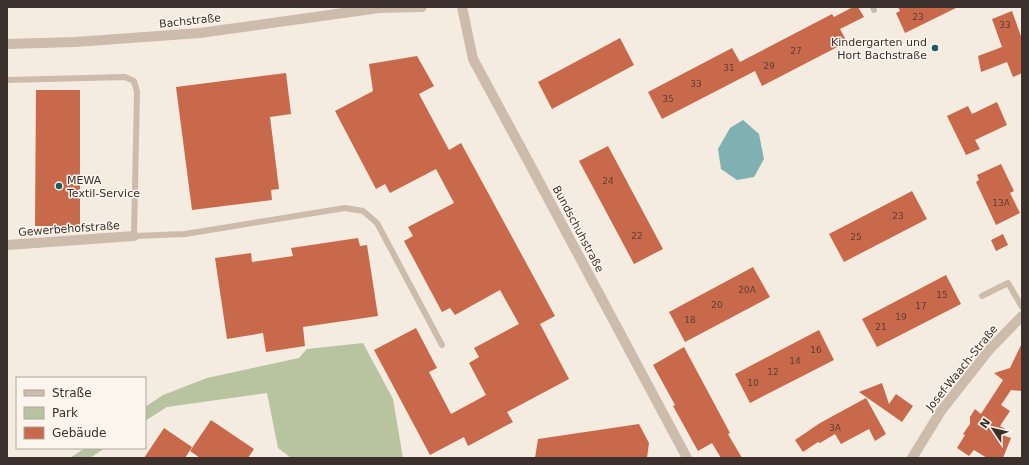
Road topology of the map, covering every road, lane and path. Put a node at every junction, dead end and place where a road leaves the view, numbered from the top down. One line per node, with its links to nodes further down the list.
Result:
1 (419, 7): 3 (street, Bachstraße)
2 (462, 7): 11 (street, Bundschuhstraße)
3 (7, 44)
4 (7, 80): 5 (lane)
5 (134, 236): 6 (street, Gewerbehofstraße); 10 (lane)
6 (7, 245)
7 (982, 296): 8 (lane)
8 (1022, 307)
9 (1022, 316): 12 (street, Josef-Waach-Straße)
10 (442, 345)
11 (687, 458)
12 (912, 458)

